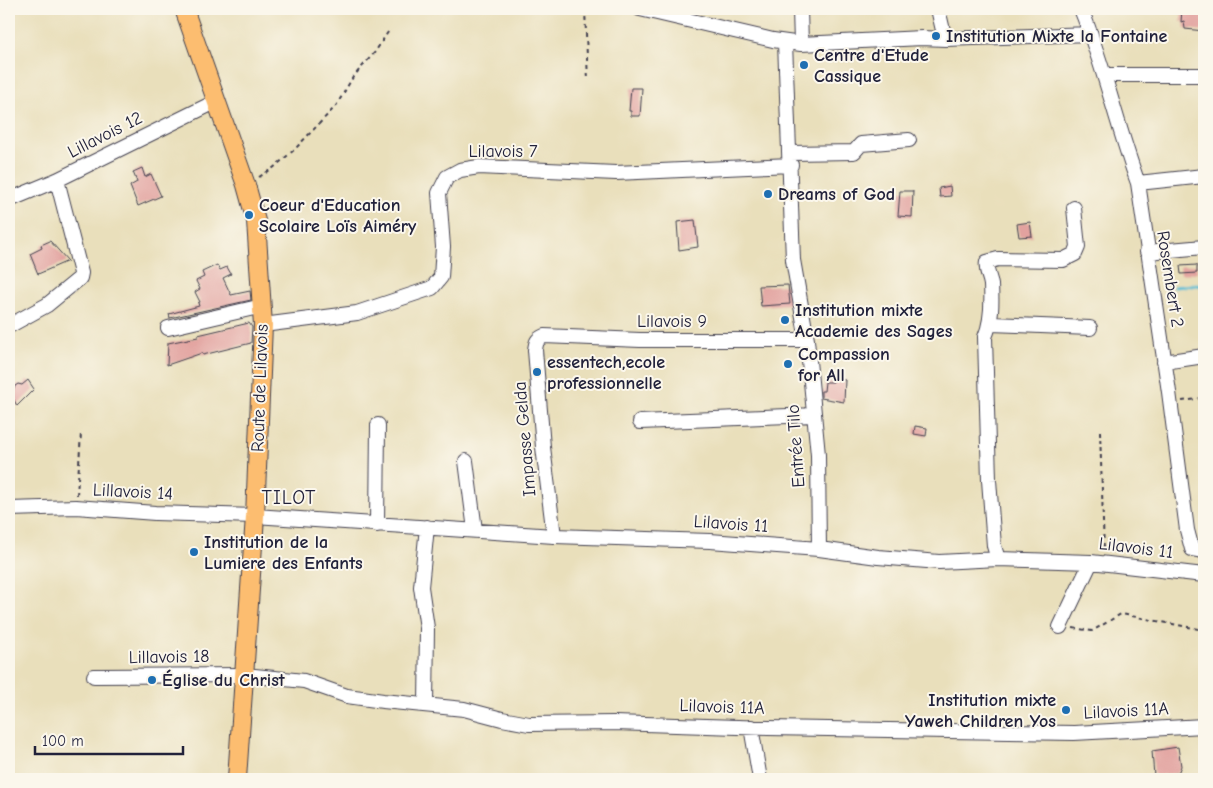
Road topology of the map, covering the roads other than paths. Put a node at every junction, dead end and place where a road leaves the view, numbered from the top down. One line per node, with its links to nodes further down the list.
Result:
1 (184, 9): 12 (main road, Route de Lilavois)
2 (640, 9): 8 (street)
3 (800, 9): 9 (street)
4 (938, 9): 7 (street)
5 (1080, 9): 6 (street, Rosembert 2)
6 (1091, 34): 7 (street); 10 (street, Rosembert 2)
7 (946, 39): 9 (street)
8 (785, 42): 9 (street); 14 (street, Entrée Tilo)
9 (801, 44)
10 (1104, 75): 11 (street); 17 (street, Rosembert 2)
11 (1204, 75)
12 (217, 101): 16 (street, Lillavois 12); 22 (main road, Route de Lilavois)
13 (909, 140): 14 (street, Lilavois 7)
14 (791, 159): 24 (street, Lilavois 7); 29 (street, Entrée Tilo)
15 (1204, 176): 17 (street)
16 (57, 180): 18 (street, Lillavois 12); 25 (street)
17 (1138, 183): 21 (street, Rosembert 2)
18 (9, 200)
19 (1074, 208): 23 (street)
20 (1204, 247): 21 (street)
21 (1147, 252): 31 (street, Rosembert 2)
22 (262, 306): 24 (main road, Route de Lilavois); 26 (street)
23 (991, 324): 27 (street); 44 (street)
24 (263, 325): 37 (main road, Route de Lilavois)
25 (9, 326)
26 (168, 328)
27 (1090, 328)
28 (538, 338): 29 (street, Lilavois 9); 41 (street, Impasse Gelda)
29 (807, 340): 32 (street, Entrée Tilo)
30 (1204, 356): 31 (street)
31 (1164, 362): 43 (street, Rosembert 2)
32 (814, 415): 33 (street); 42 (street, Entrée Tilo)
33 (640, 422)
34 (378, 425): 38 (street)
35 (466, 461): 40 (street)
36 (9, 509): 37 (street, Lillavois 14)
37 (254, 516): 38 (street, Lilavois 11); 48 (main road, Route de Lilavois)
38 (377, 525): 39 (street, Lilavois 11)
39 (427, 527): 40 (street, Lilavois 11); 50 (street)
40 (475, 530): 41 (street, Lilavois 11)
41 (554, 536): 42 (street, Lilavois 11)
42 (819, 549): 44 (street, Lilavois 11)
43 (1198, 550): 46 (street, Rosembert 2)
44 (998, 560): 45 (street, Lilavois 11)
45 (1098, 563): 46 (street, Lilavois 11); 47 (street)
46 (1198, 574)
47 (1060, 627)
48 (245, 675): 49 (street, Lillavois 18); 50 (street, Lilavois 11A); 53 (main road, Route de Lilavois)
49 (94, 676)
50 (426, 705): 52 (street, Lilavois 11A)
51 (1204, 726): 52 (street, Lilavois 11A)
52 (751, 727): 54 (street)
53 (237, 779)
54 (760, 779)

